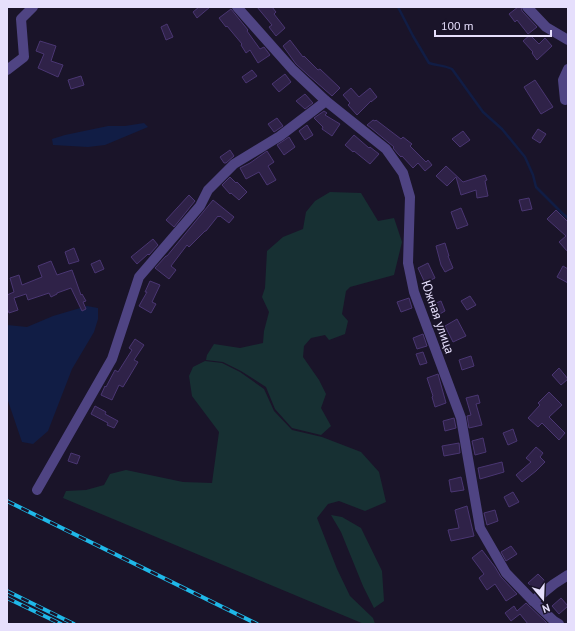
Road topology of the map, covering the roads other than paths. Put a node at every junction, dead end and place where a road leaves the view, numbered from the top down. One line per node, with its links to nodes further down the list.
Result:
1 (33, 7): 6 (street)
2 (238, 7): 8 (street, Южная улица)
3 (527, 7): 4 (street)
4 (568, 40)
5 (568, 69): 7 (street)
6 (7, 70)
7 (565, 100)
8 (326, 101): 9 (street); 11 (street, Южная улица)
9 (37, 490)
10 (568, 575): 11 (street)
11 (533, 601): 12 (street, Южная улица)
12 (558, 624)

